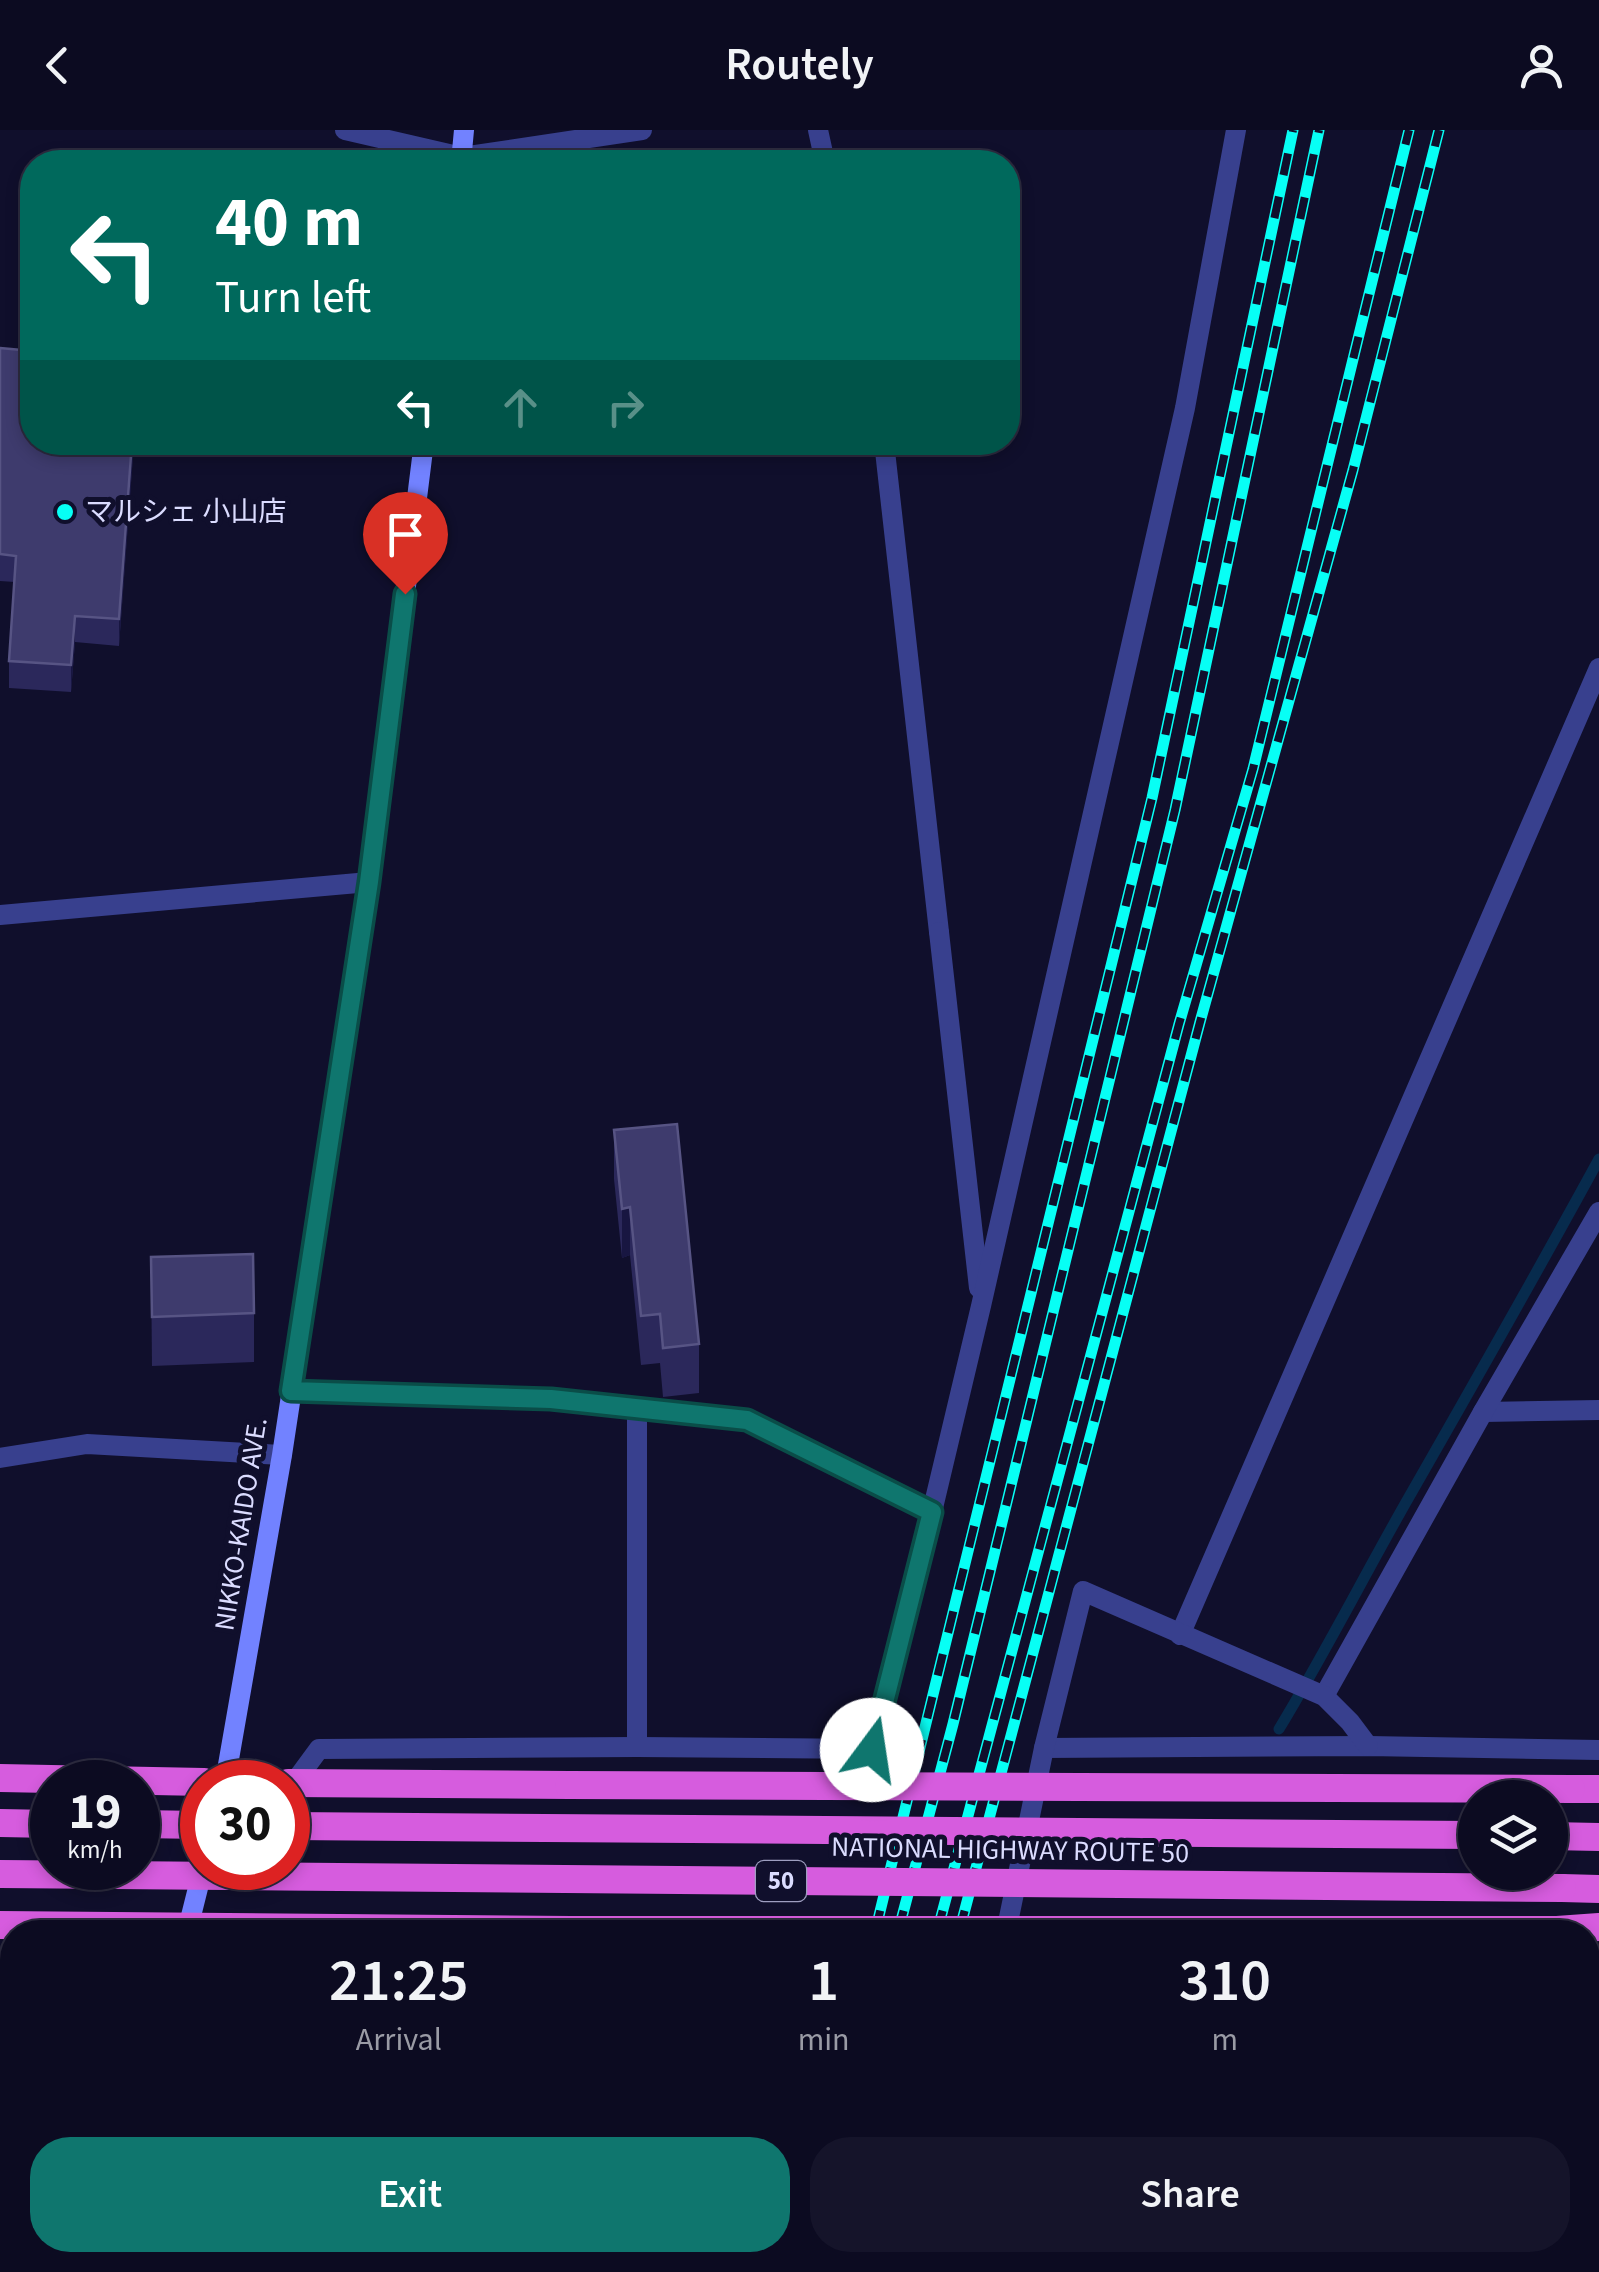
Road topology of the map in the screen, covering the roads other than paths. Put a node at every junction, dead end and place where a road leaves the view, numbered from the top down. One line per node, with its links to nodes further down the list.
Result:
1 (345, 130): 4 (street)
2 (642, 130): 5 (street)
3 (1236, 130): 12 (street)
4 (423, 150)
5 (522, 150)
6 (422, 455): 9 (main road, NIKKO-KAIDO AVE.)
7 (885, 455): 12 (street)
8 (1599, 668): 20 (street)
9 (369, 882): 10 (street); 13 (main road, NIKKO-KAIDO AVE.)
10 (0, 915)
11 (1599, 1212): 16 (street)
12 (980, 1306): 19 (street)
13 (291, 1391): 14 (street); 17 (main road, NIKKO-KAIDO AVE.)
14 (637, 1407): 19 (street); 22 (street)
15 (1599, 1410): 16 (street)
16 (1483, 1412): 21 (street)
17 (282, 1455): 18 (street); 26 (main road, NIKKO-KAIDO AVE.)
18 (0, 1458)
19 (932, 1512): 22 (street)
20 (1180, 1635): 21 (street); 24 (street)
21 (1324, 1696): 23 (street)
22 (637, 1746): 27 (street)
23 (1368, 1746): 24 (street); 25 (street)
24 (1044, 1748): 42 (street)
25 (1599, 1750)
26 (229, 1760)
27 (310, 1760)
28 (0, 1778): 29 (highway)
29 (180, 1782)
30 (310, 1784): 31 (highway, bridge)
31 (1585, 1789)
32 (0, 1823): 33 (highway)
33 (30, 1824)
34 (310, 1826): 35 (highway, NATIONAL HIGHWAY ROUTE 50 / 50, bridge)
35 (1458, 1835)
36 (1568, 1836): 37 (highway)
37 (1599, 1837)
38 (0, 1874): 39 (highway, NATIONAL HIGHWAY ROUTE 50 / 50, bridge)
39 (1599, 1889)
40 (198, 1890): 41 (main road)
41 (191, 1920)
42 (1008, 1920)

